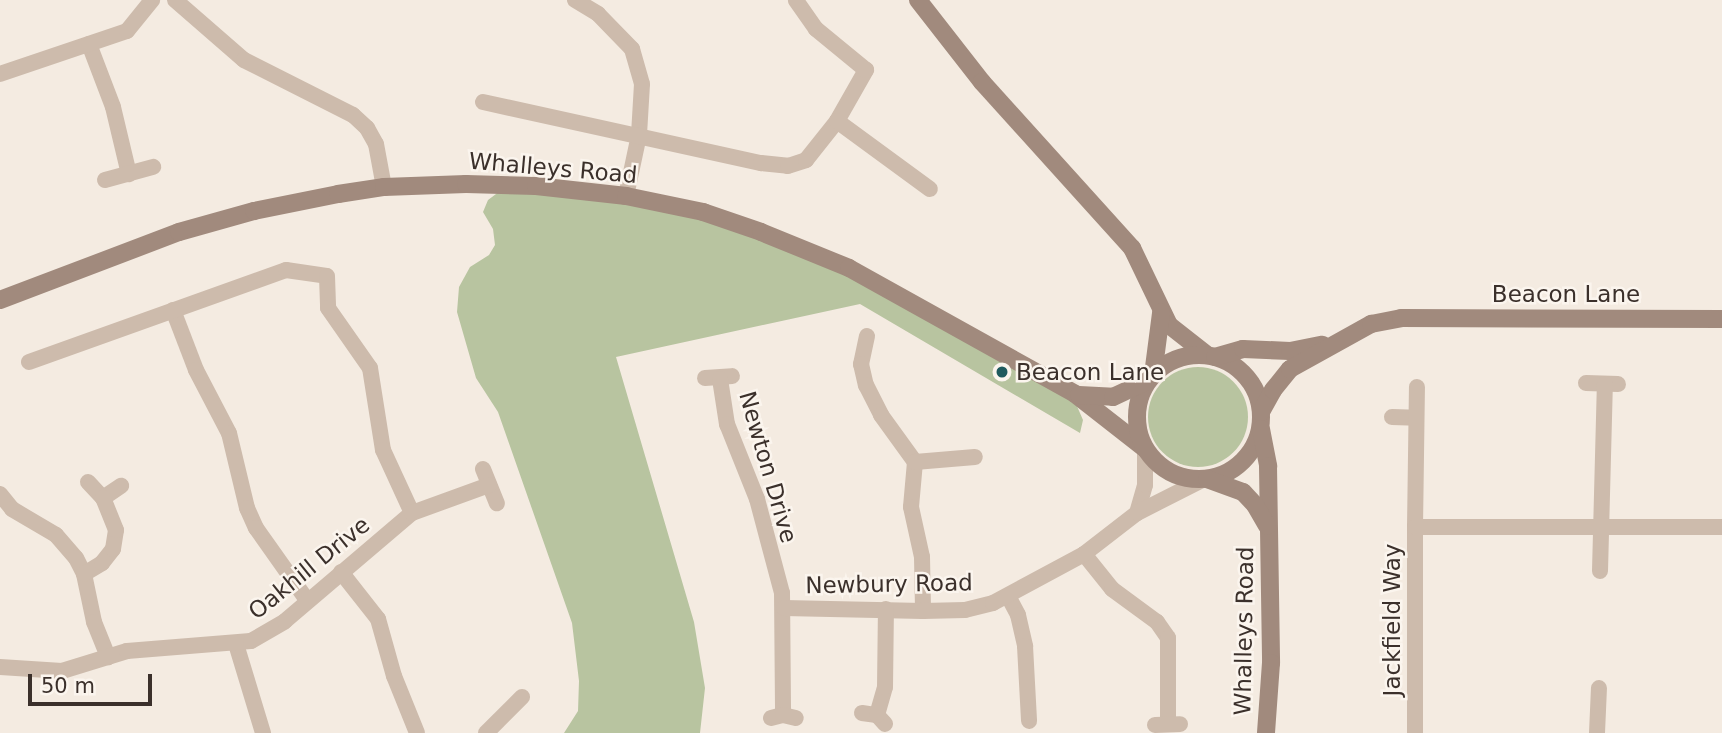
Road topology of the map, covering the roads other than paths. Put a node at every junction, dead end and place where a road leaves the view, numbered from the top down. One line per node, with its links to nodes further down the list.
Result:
1 (152, 0): 6 (street)
2 (175, 0): 14 (street)
3 (575, 0): 10 (street)
4 (796, 0): 9 (street)
5 (918, 0): 19 (street)
6 (89, 44): 7 (street); 12 (street)
7 (0, 74)
8 (483, 102): 10 (street)
9 (837, 121): 10 (street); 15 (street)
10 (639, 135): 16 (street)
11 (153, 167): 12 (street)
12 (129, 174): 13 (street)
13 (106, 180)
14 (384, 187): 16 (street, Whalleys Road); 17 (street, Whalleys Road)
15 (930, 189)
16 (626, 196): 29 (street, Whalleys Road)
17 (0, 300)
18 (173, 310): 24 (street); 44 (street); 55 (street)
19 (1161, 313): 23 (street); 26 (street)
20 (1722, 319): 22 (street, Beacon Lane)
21 (868, 335): 35 (street)
22 (1332, 344): 23 (street, Beacon Lane); 32 (street, Beacon Lane)
23 (1210, 355): 26 (street); 32 (street)
24 (29, 362)
25 (719, 378): 56 (street, Newton Drive)
26 (1151, 378): 29 (street, Whalleys Road); 33 (street)
27 (1586, 383): 47 (street)
28 (1417, 387): 31 (street)
29 (1075, 394): 33 (street, Whalleys Road)
30 (1392, 417): 31 (street)
31 (1416, 418): 46 (street)
32 (1260, 420): 37 (street); 49 (street, Whalleys Road)
33 (1145, 449): 37 (street); 45 (street)
34 (975, 457): 35 (street)
35 (915, 462): 58 (street)
36 (483, 468): 39 (street)
37 (1206, 479): 45 (street, Newbury Road); 49 (street, Whalleys Road)
38 (88, 482): 42 (street)
39 (489, 485): 43 (street); 44 (street, Oakhill Drive)
40 (121, 486): 42 (street)
41 (1, 497): 53 (street)
42 (103, 498): 53 (street)
43 (497, 503)
44 (412, 513): 52 (street, Oakhill Drive)
45 (1137, 513): 50 (street, Newbury Road)
46 (1415, 527): 47 (street, Jackfield Way); 72 (street, Jackfield Way)
47 (1602, 527): 48 (street, Jackfield Way); 51 (street)
48 (1722, 527)
49 (1269, 530): 71 (street, Whalleys Road)
50 (1084, 554): 54 (street, Newbury Road); 67 (street)
51 (1600, 571)
52 (341, 572): 55 (street, Oakhill Drive); 69 (street)
53 (83, 574): 60 (street)
54 (1008, 596): 58 (street, Newbury Road); 66 (street)
55 (307, 600): 59 (street, Oakhill Drive)
56 (784, 608): 57 (street, Newbury Road); 64 (street, Newton Drive)
57 (886, 609): 58 (street, Newbury Road); 65 (street)
58 (923, 611)
59 (236, 643): 60 (street, Oakhill Drive); 68 (street)
60 (108, 657): 61 (street, Oakhill Drive)
61 (0, 667)
62 (1599, 688): 73 (street)
63 (522, 697): 70 (street)
64 (783, 717)
65 (875, 717)
66 (1027, 722)
67 (1167, 724)
68 (263, 733)
69 (417, 733)
70 (486, 733)
71 (1266, 733)
72 (1415, 733)
73 (1597, 733)

